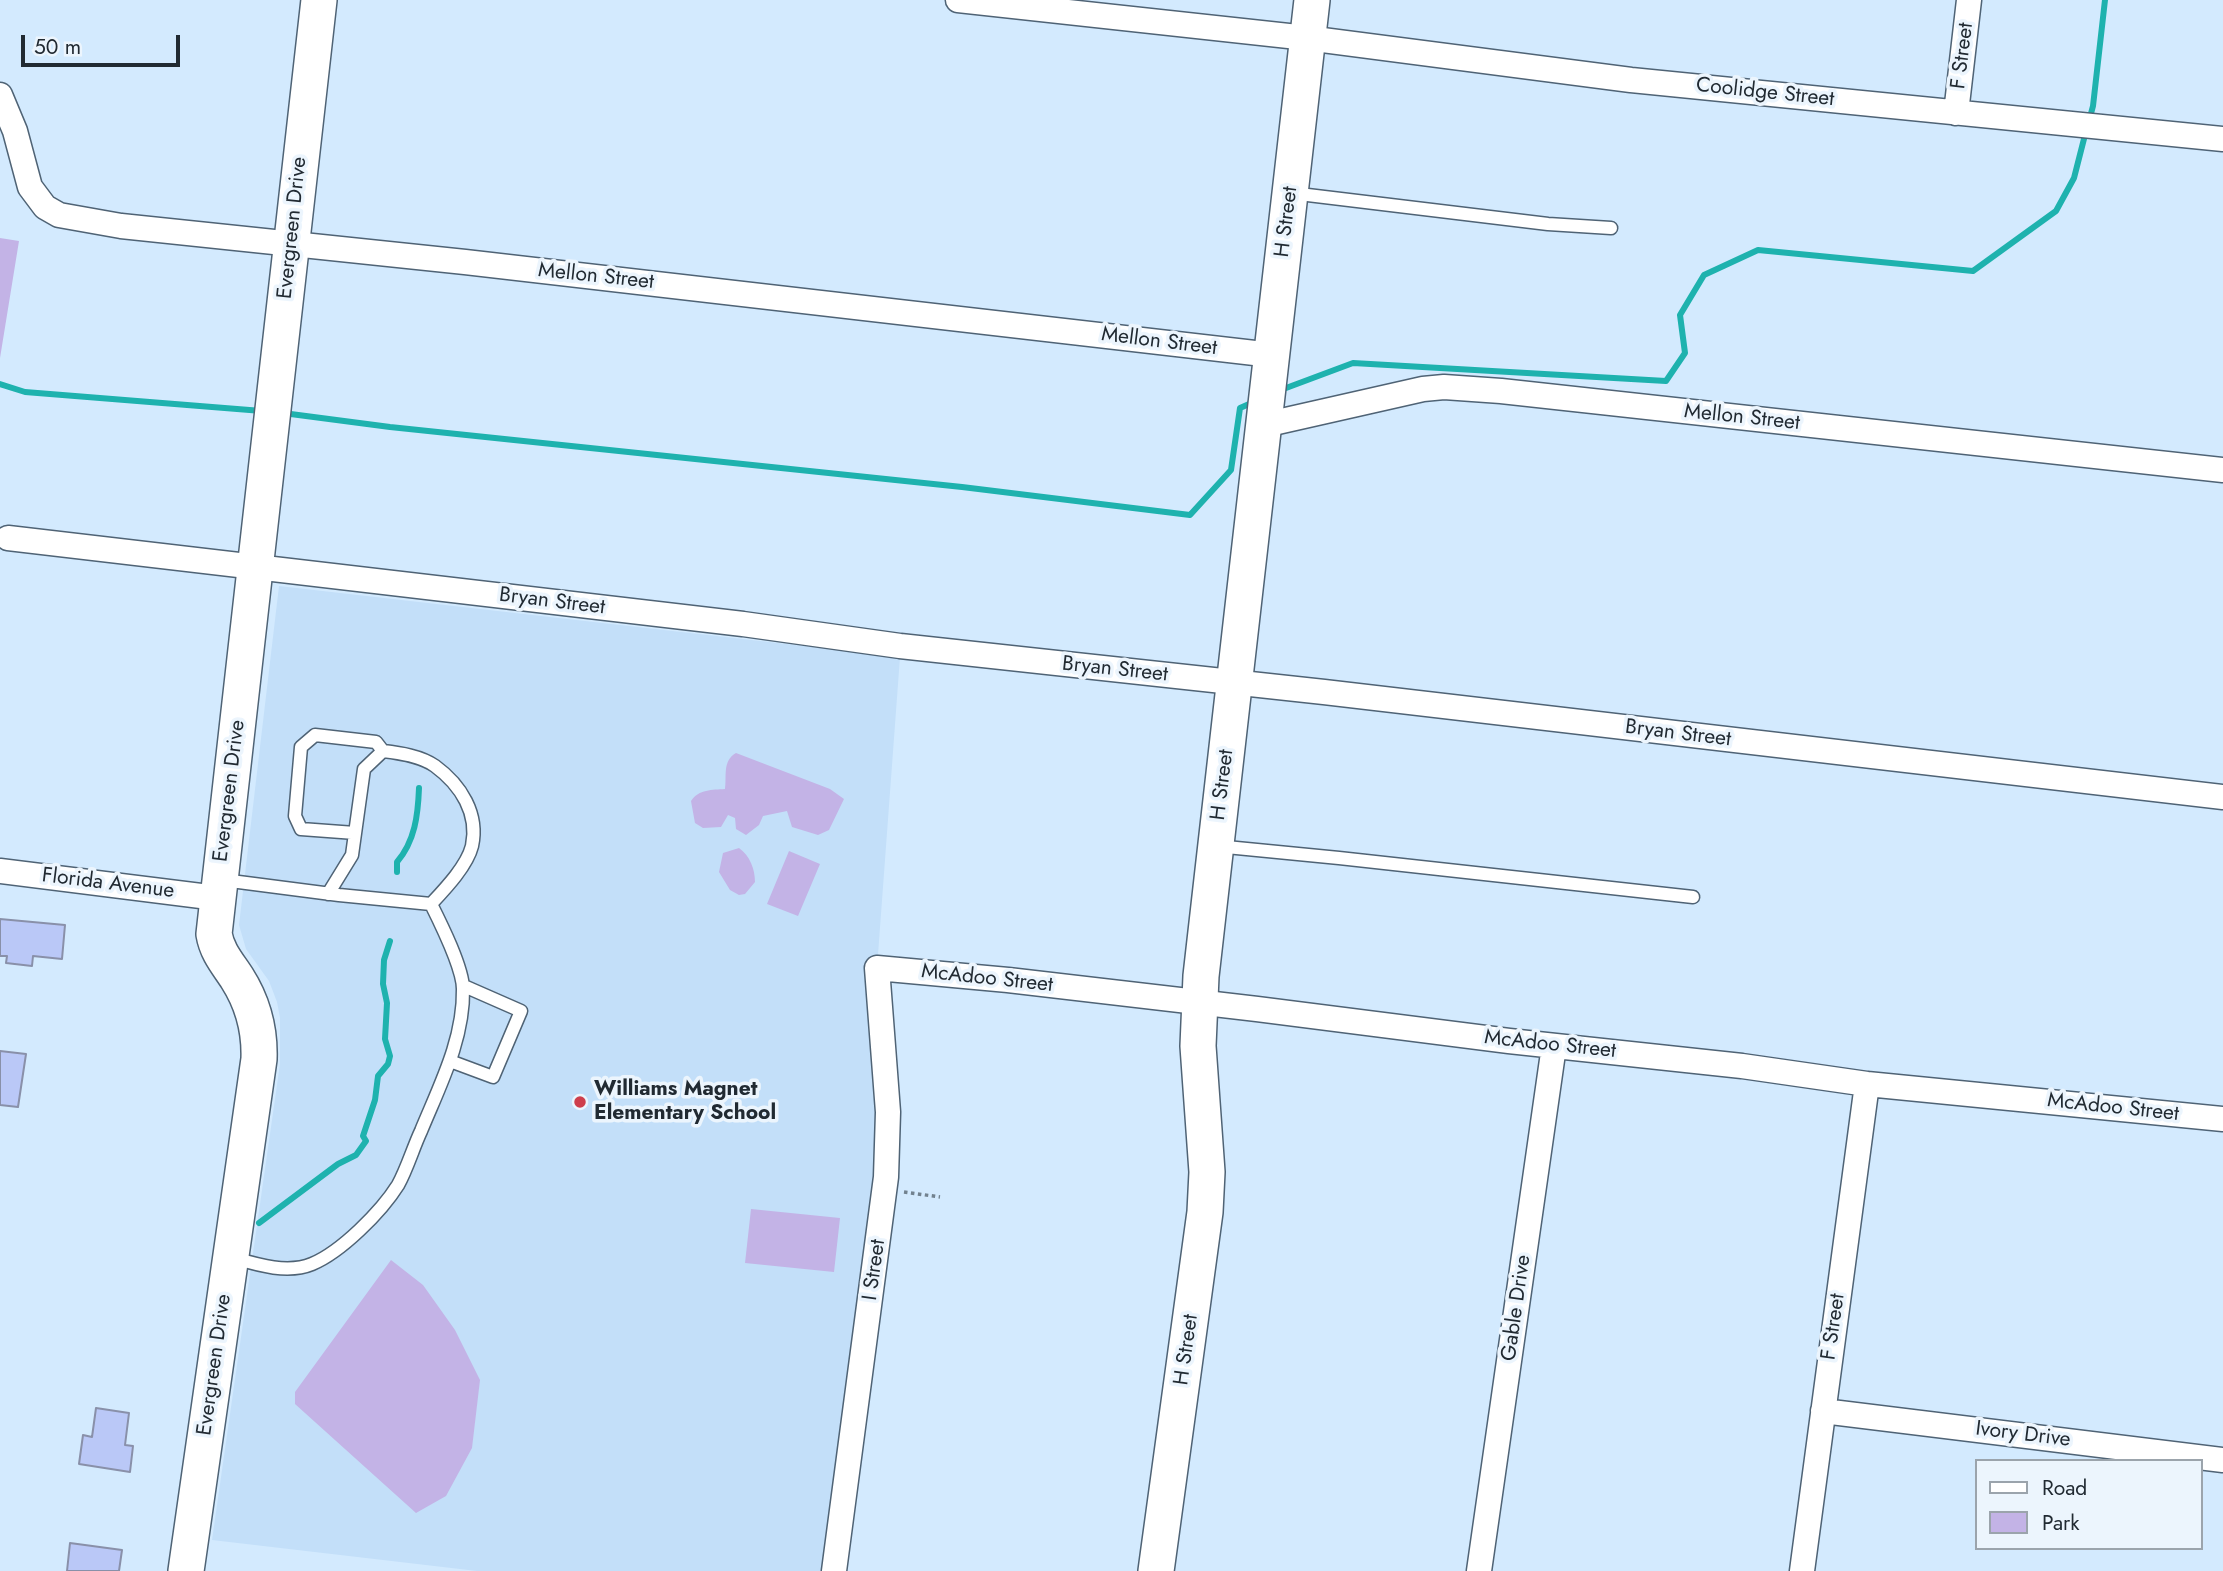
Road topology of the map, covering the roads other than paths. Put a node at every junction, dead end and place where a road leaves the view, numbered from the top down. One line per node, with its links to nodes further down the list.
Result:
1 (319, 0): 11 (street, Evergreen Drive)
2 (958, 0): 5 (street, Coolidge Street)
3 (1312, 0): 5 (street, H Street)
4 (1969, 0): 7 (street, F Street)
5 (1307, 38): 7 (street, Coolidge Street); 9 (street, H Street)
6 (0, 95): 11 (street, Mellon Street)
7 (1956, 113): 8 (street, Coolidge Street)
8 (2223, 139)
9 (1291, 193): 10 (lane); 12 (street, H Street)
10 (1611, 228)
11 (291, 243): 12 (street, Mellon Street); 16 (street, Evergreen Drive)
12 (1271, 363): 13 (street, H Street)
13 (1265, 418): 14 (street, Mellon Street); 17 (street, H Street)
14 (2223, 470)
15 (8, 538): 16 (street, Bryan Street)
16 (256, 568): 17 (street, Bryan Street); 23 (street, Evergreen Drive)
17 (1235, 683): 19 (street, Bryan Street); 21 (street, H Street)
18 (383, 751): 20 (lane); 20 (lane); 26 (lane)
19 (2223, 797)
20 (355, 833): 24 (lane)
21 (1216, 846): 25 (lane); 29 (street, H Street)
22 (0, 871): 23 (street, Florida Avenue)
23 (218, 888): 24 (lane); 34 (street, Evergreen Drive)
24 (328, 894): 26 (lane)
25 (1693, 897)
26 (432, 904): 28 (lane)
27 (877, 968): 29 (street, McAdoo Street); 38 (street, I Street)
28 (464, 986): 31 (lane); 31 (lane)
29 (1201, 1002): 30 (street, McAdoo Street); 39 (street, H Street)
30 (1554, 1046): 32 (street, McAdoo Street); 40 (street, Gable Drive)
31 (450, 1061): 34 (lane)
32 (1867, 1084): 33 (street, McAdoo Street); 35 (street, F Street)
33 (2223, 1119)
34 (230, 1257): 37 (street, Evergreen Drive)
35 (1823, 1411): 36 (street, Ivory Drive); 41 (street, F Street)
36 (2223, 1460)
37 (186, 1571)
38 (834, 1571)
39 (1156, 1571)
40 (1479, 1571)
41 (1802, 1571)

